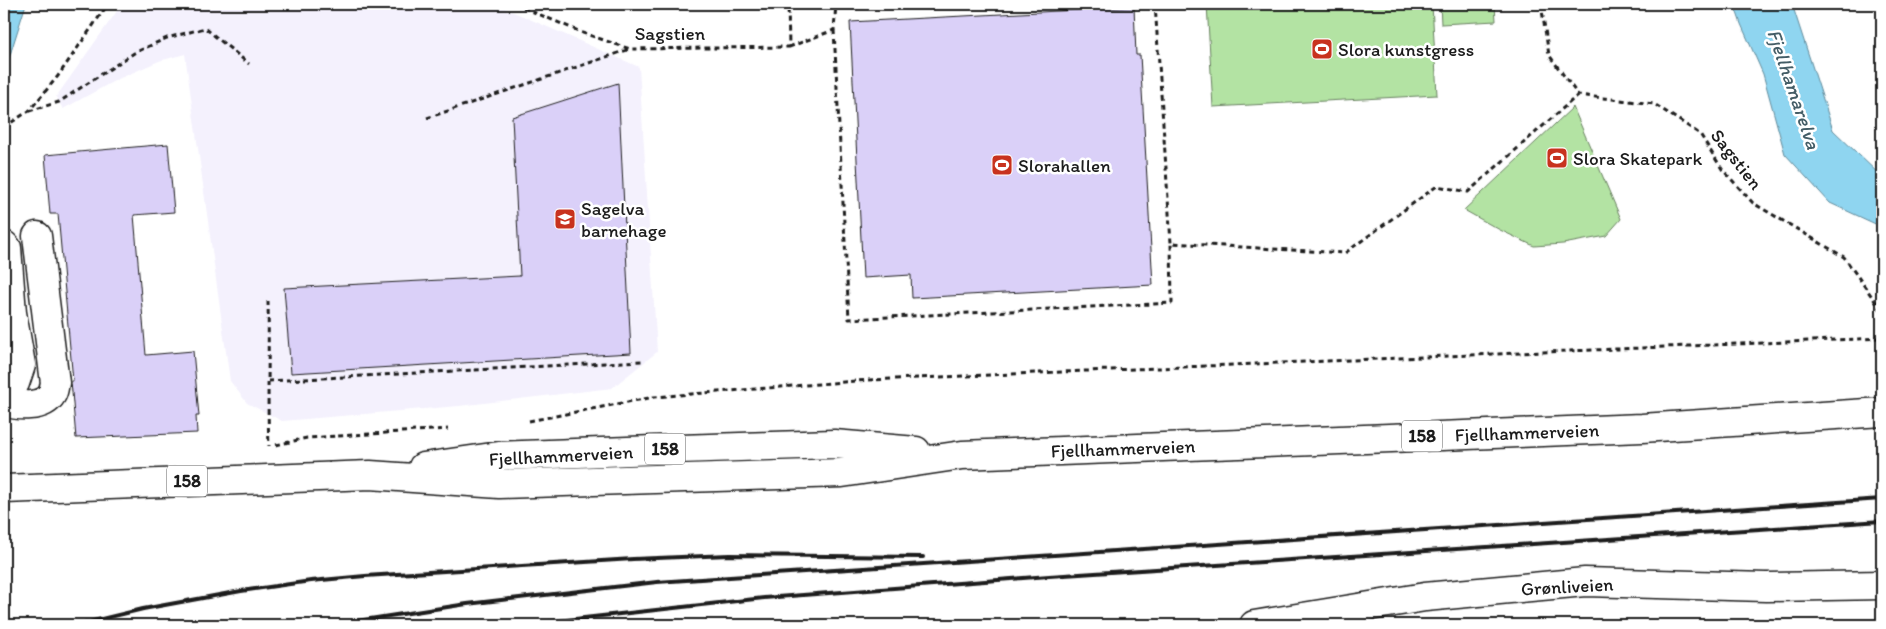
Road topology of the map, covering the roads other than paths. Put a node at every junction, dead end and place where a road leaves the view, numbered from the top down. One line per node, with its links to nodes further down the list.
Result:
1 (37, 236): 4 (main road)
2 (4, 245): 3 (main road)
3 (4, 392)
4 (4, 402)
5 (1882, 412): 6 (main road, Fjellhammerveien / 158)
6 (4, 489)
7 (1882, 586): 8 (main road, Grønliveien)
8 (1330, 619): 9 (main road, Grønliveien)
9 (1254, 625)

